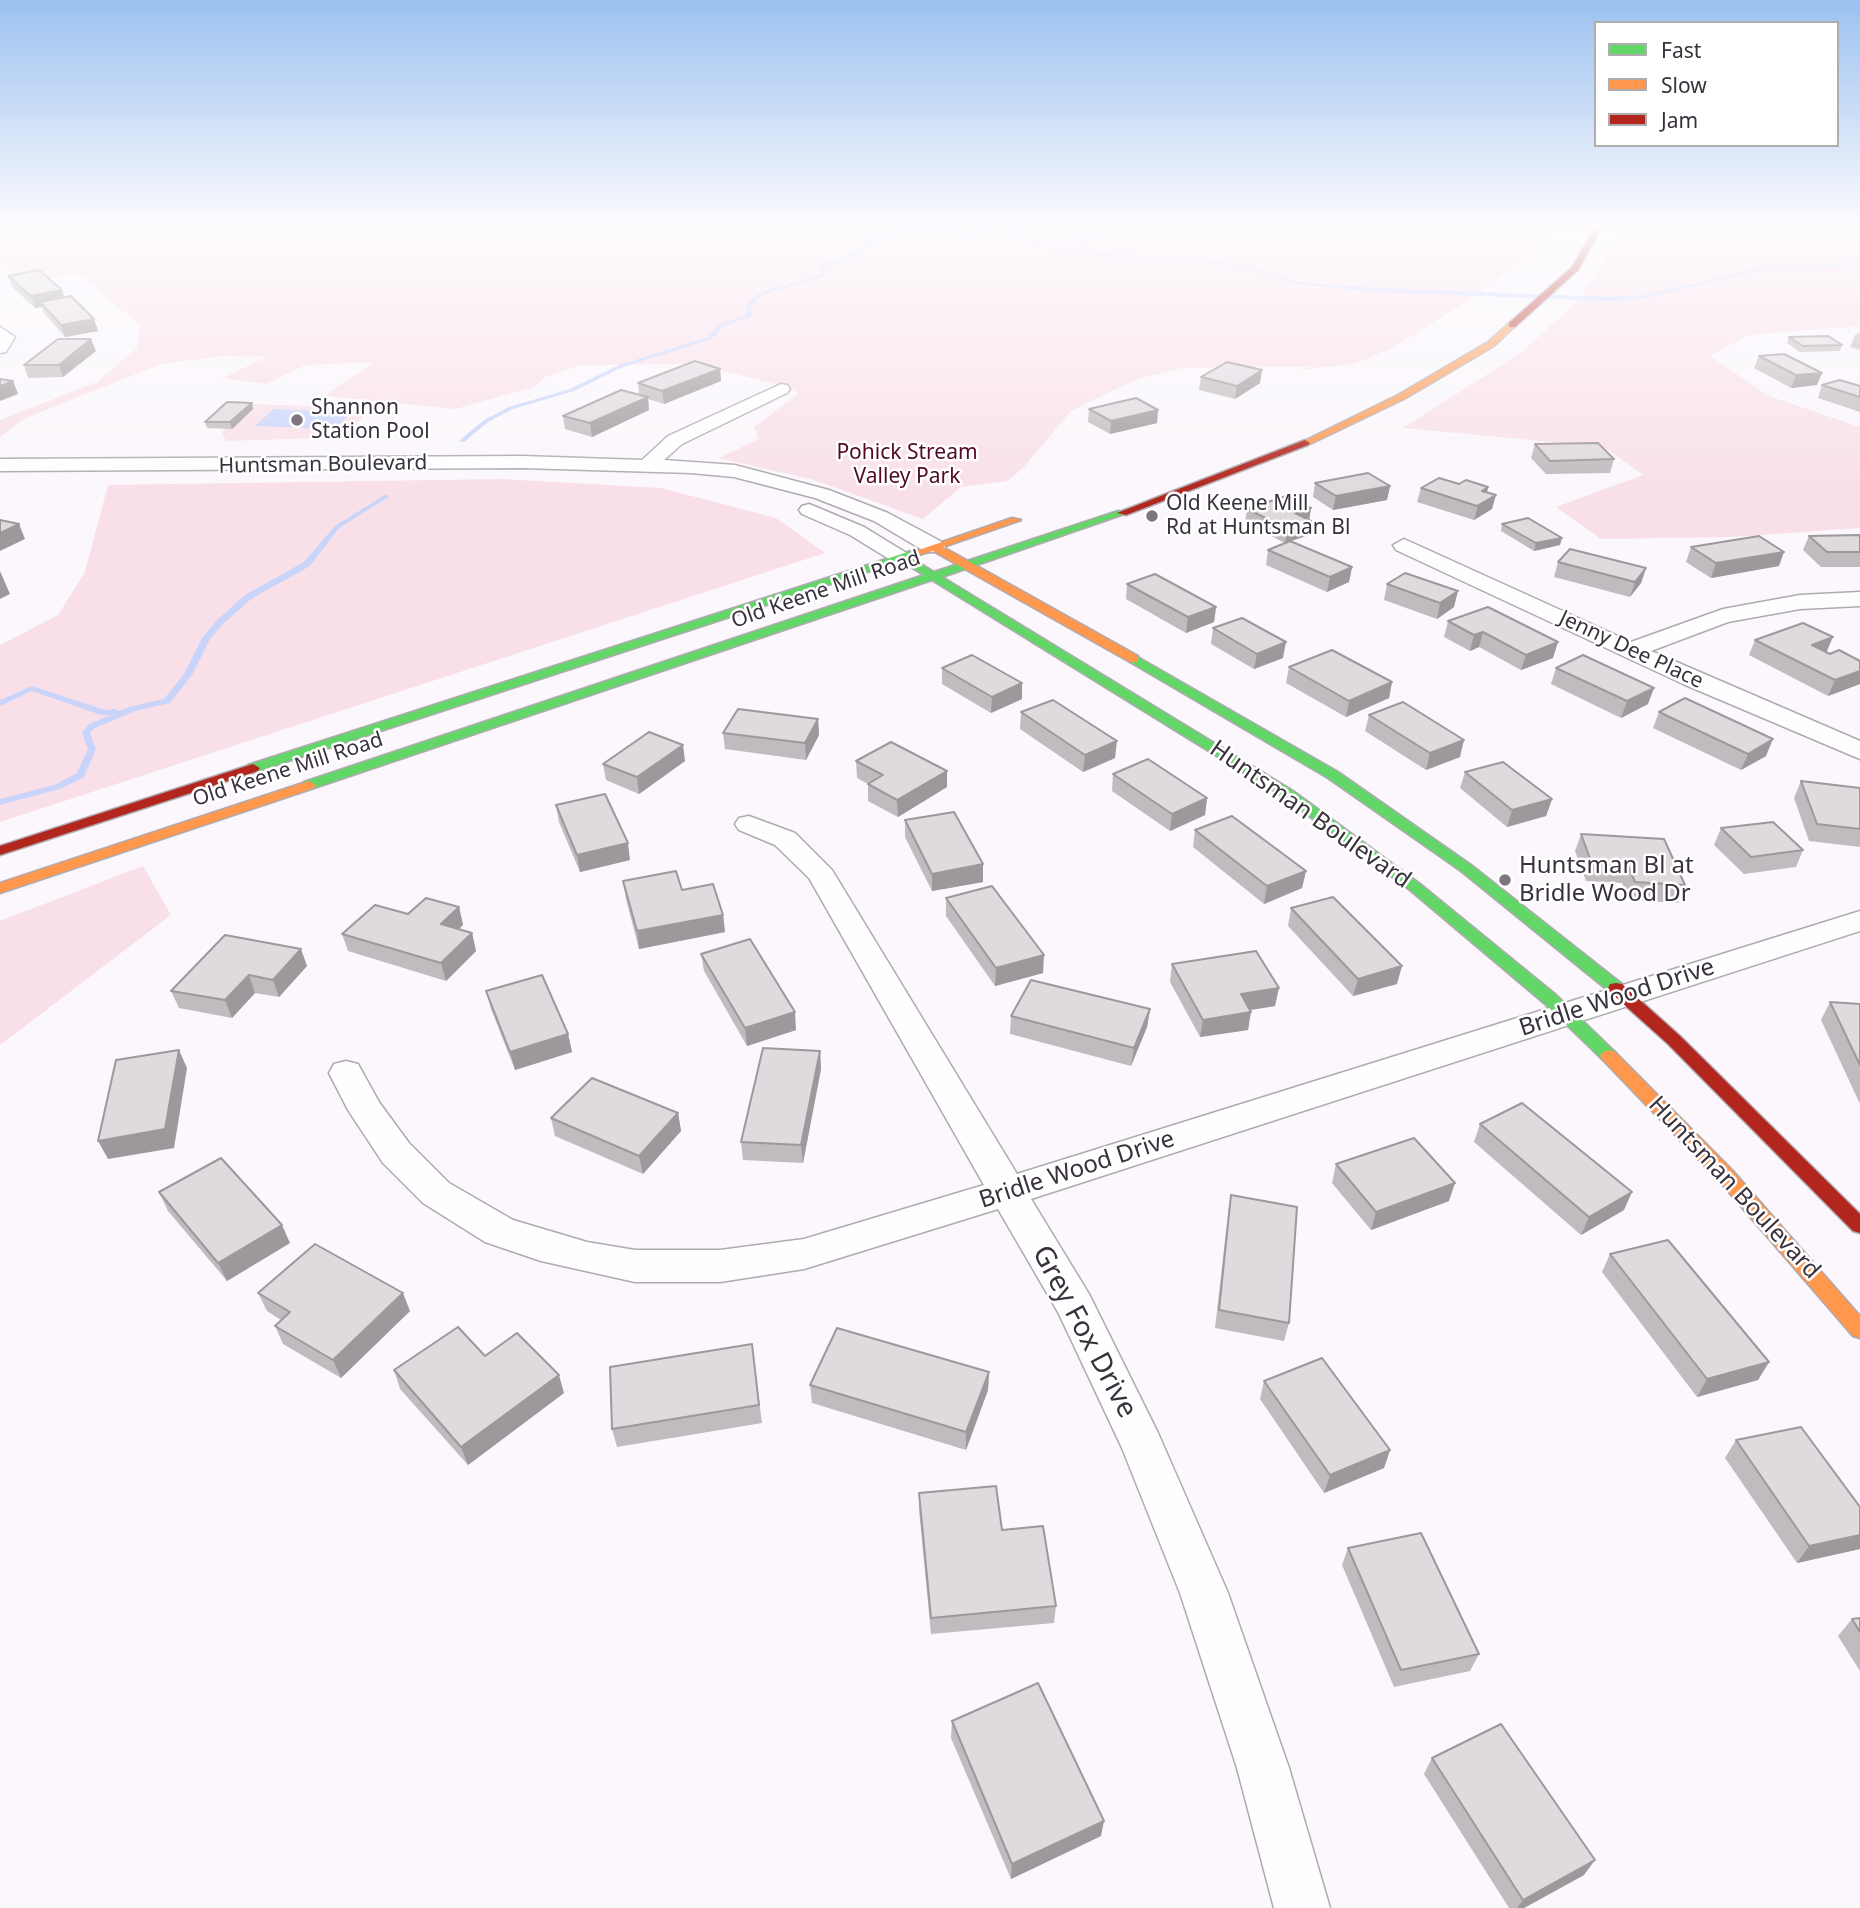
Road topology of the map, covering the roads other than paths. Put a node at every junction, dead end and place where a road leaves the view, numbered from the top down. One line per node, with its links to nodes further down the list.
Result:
1 (1529, 312): 13 (main road, Old Keene Mill Road)
2 (0, 332): 3 (street)
3 (0, 348)
4 (781, 389): 7 (street)
5 (0, 465): 6 (street, Huntsman Boulevard)
6 (21, 465): 7 (street, Huntsman Boulevard); 8 (street)
7 (645, 467): 11 (street, Huntsman Boulevard); 12 (street, Huntsman Boulevard)
8 (0, 478)
9 (1026, 517): 11 (main road, Old Keene Mill Road)
10 (1404, 545): 16 (street, Jenny Dee Place)
11 (934, 547): 12 (main road, Old Keene Mill Road); 13 (main road, Huntsman Boulevard)
12 (902, 557): 14 (main road, Huntsman Boulevard); 19 (main road, Old Keene Mill Road)
13 (966, 565): 14 (main road, Old Keene Mill Road); 22 (main road, Huntsman Boulevard)
14 (933, 576): 20 (main road, Old Keene Mill Road); 23 (main road, Huntsman Boulevard)
15 (1860, 598): 16 (street)
16 (1630, 650): 17 (street, Jenny Dee Place)
17 (1860, 751)
18 (749, 824): 25 (street, Grey Fox Drive)
19 (0, 851)
20 (0, 888)
21 (1860, 921): 22 (street, Bridle Wood Drive)
22 (1625, 996): 23 (street, Bridle Wood Drive); 26 (main road, Huntsman Boulevard)
23 (1566, 1014): 25 (street, Bridle Wood Drive); 27 (main road, Huntsman Boulevard)
24 (346, 1073): 25 (street, Bridle Wood Drive)
25 (1007, 1192): 28 (street, Grey Fox Drive)
26 (1860, 1226)
27 (1860, 1330)
28 (1303, 1908)

